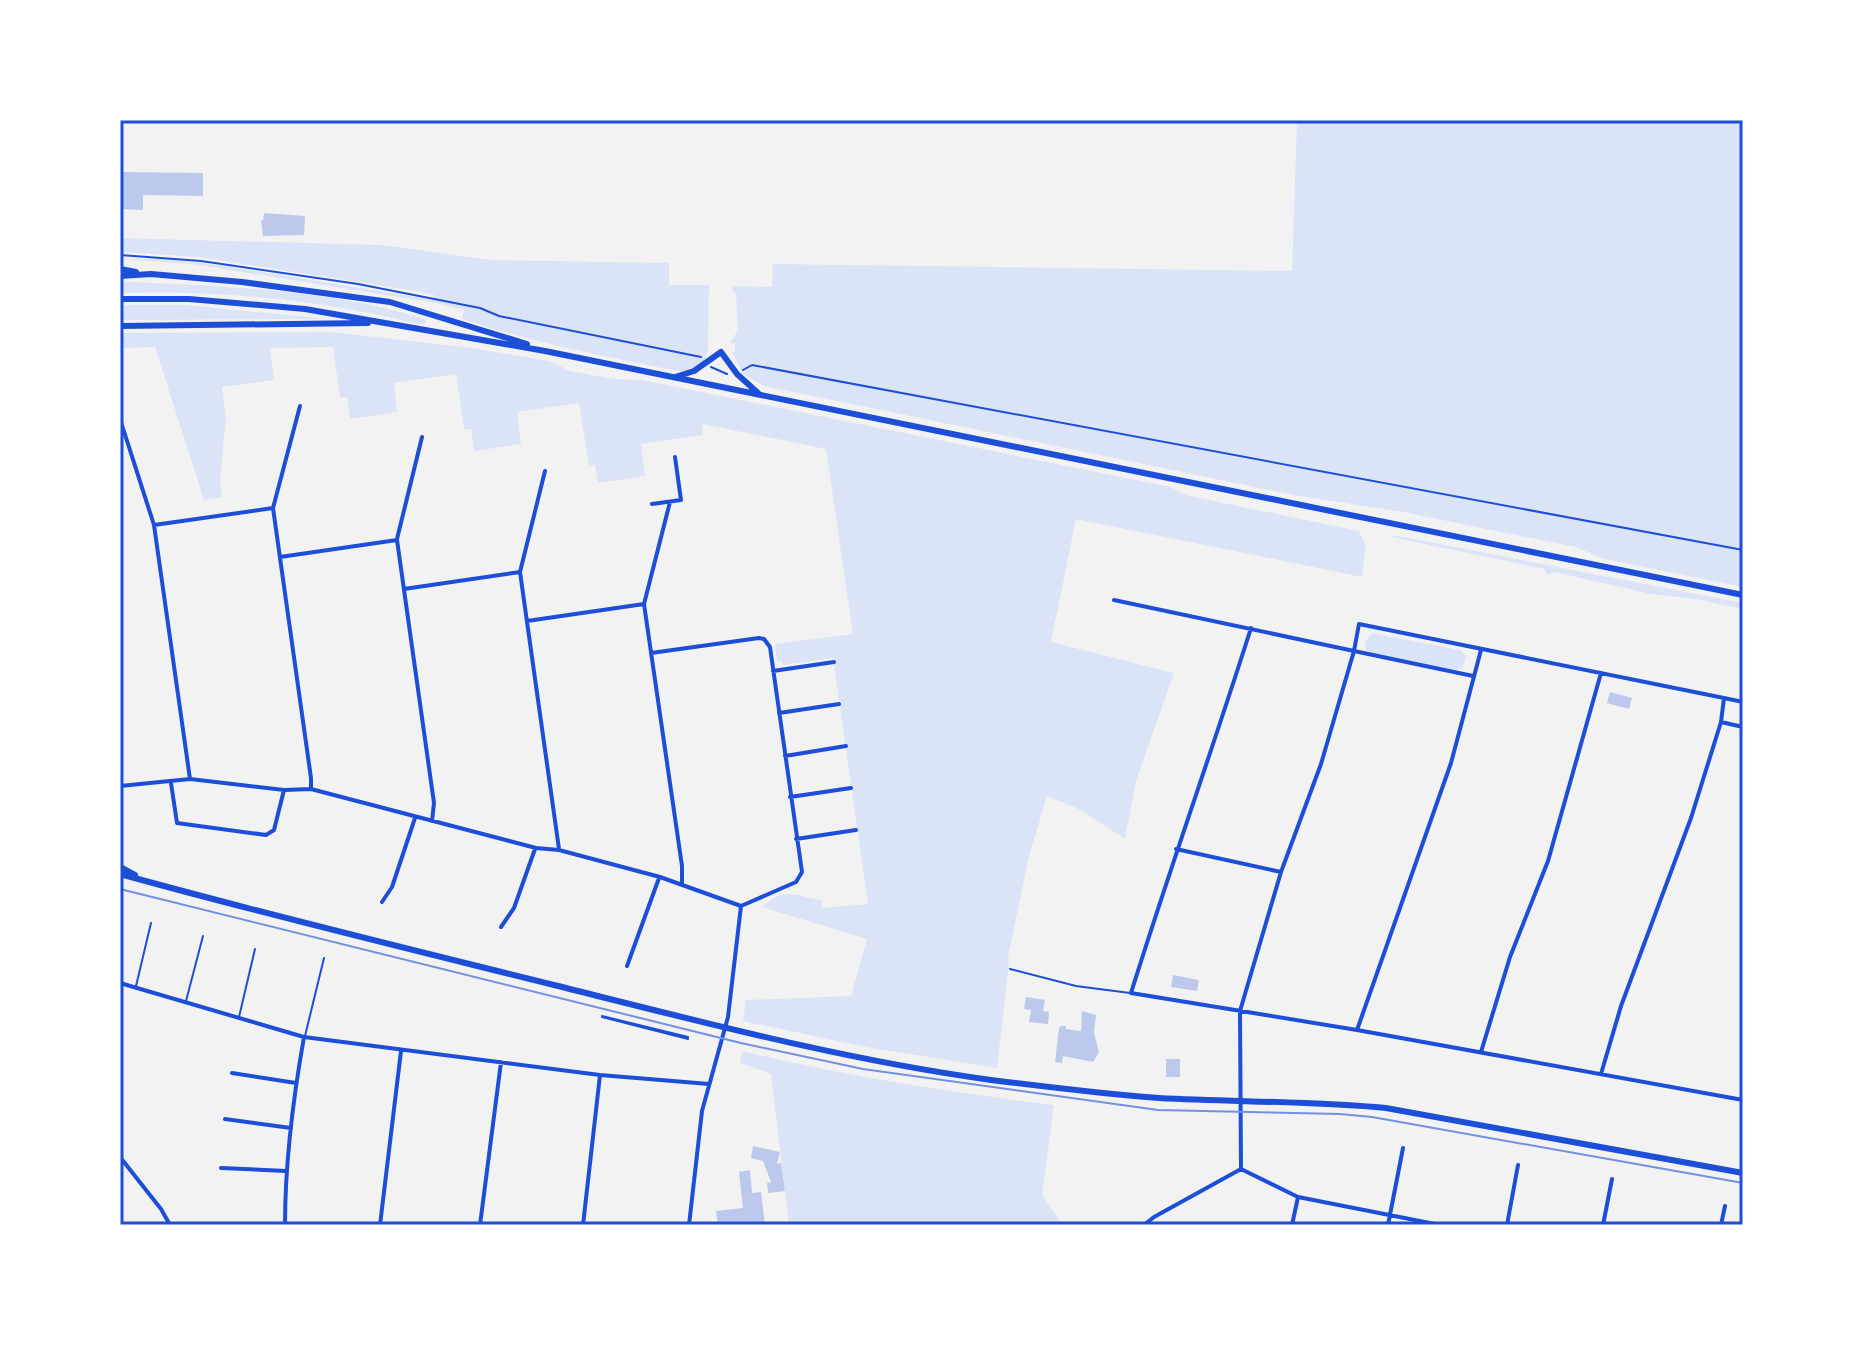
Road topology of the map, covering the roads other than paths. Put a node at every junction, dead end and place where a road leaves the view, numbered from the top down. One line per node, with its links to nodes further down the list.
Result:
1 (120, 269): 2 (main road)
2 (151, 274): 3 (main road); 5 (main road)
3 (120, 276)
4 (120, 299): 6 (main road)
5 (439, 316): 8 (main road); 9 (main road)
6 (379, 322): 7 (main road); 8 (main road)
7 (120, 326)
8 (436, 333): 9 (main road)
9 (545, 351): 10 (main road)
10 (673, 377): 11 (main road); 11 (main road)
11 (760, 395): 25 (main road)
12 (300, 406): 19 (street)
13 (120, 419): 20 (street)
14 (422, 437): 21 (street)
15 (675, 457): 17 (street)
16 (545, 471): 23 (street)
17 (670, 502): 18 (street); 27 (street)
18 (652, 504)
19 (273, 508): 20 (street); 22 (street)
20 (154, 525): 45 (street)
21 (397, 540): 22 (street); 24 (street)
22 (280, 557): 49 (street)
23 (520, 572): 24 (street); 28 (street)
24 (404, 589): 53 (street)
25 (1743, 595)
26 (1114, 600): 29 (street)
27 (644, 604): 28 (street); 32 (street)
28 (527, 621): 58 (street)
29 (1251, 628): 31 (street); 57 (street)
30 (1481, 650): 31 (street); 35 (street); 36 (street)
31 (1354, 651): 36 (street); 60 (street)
32 (651, 653): 34 (street); 64 (street)
33 (834, 662): 34 (street)
34 (773, 671): 40 (street)
35 (1601, 673): 37 (street); 84 (street)
36 (1473, 676): 81 (street)
37 (1724, 698): 38 (street); 41 (street)
38 (1743, 702)
39 (839, 704): 40 (street)
40 (779, 713): 44 (street)
41 (1721, 722): 42 (street); 87 (street)
42 (1743, 727)
43 (846, 746): 44 (street)
44 (785, 756): 51 (street)
45 (190, 779): 46 (street); 50 (street)
46 (171, 782): 47 (street); 50 (street)
47 (120, 786)
48 (851, 788): 51 (street)
49 (311, 789): 50 (street); 52 (street)
50 (284, 790)
51 (790, 797): 55 (street)
52 (415, 818): 53 (street); 65 (street)
53 (432, 821): 56 (street)
54 (856, 830): 55 (street)
55 (796, 839): 66 (street)
56 (536, 848): 58 (street); 68 (street)
57 (1176, 849): 60 (street); 76 (street)
58 (559, 850): 62 (street)
59 (120, 867): 63 (main road)
60 (1281, 872): 78 (street)
61 (120, 874): 63 (main road)
62 (660, 877): 64 (street); 72 (street)
63 (145, 881): 80 (main road)
64 (682, 884): 66 (street)
65 (382, 902)
66 (741, 906): 80 (street)
67 (151, 923): 75 (lane)
68 (501, 927)
69 (203, 936): 77 (lane)
70 (255, 949): 79 (lane)
71 (324, 958): 82 (lane)
72 (627, 966)
73 (1010, 969): 76 (lane)
74 (120, 983): 75 (street)
75 (135, 987): 77 (street)
76 (1131, 993): 78 (street)
77 (186, 1002): 79 (street)
78 (1240, 1011): 81 (street); 92 (street)
79 (239, 1018): 82 (street)
80 (726, 1026): 90 (street); 92 (main road)
81 (1357, 1030): 84 (street)
82 (304, 1037): 83 (street); 89 (street)
83 (401, 1051): 85 (street); 108 (street)
84 (1481, 1053): 87 (street)
85 (501, 1062): 88 (street); 109 (street)
86 (232, 1073): 89 (street)
87 (1601, 1074): 91 (street)
88 (600, 1075): 90 (street); 110 (street)
89 (296, 1083): 94 (street)
90 (709, 1084): 111 (street)
91 (1743, 1100)
92 (1240, 1101): 99 (street); 101 (main road)
93 (225, 1119): 94 (street)
94 (291, 1128): 100 (street)
95 (1403, 1148): 105 (street)
96 (120, 1157): 106 (street)
97 (1518, 1165): 116 (street)
98 (221, 1168): 100 (street)
99 (1241, 1169): 103 (street); 112 (street)
100 (286, 1171): 107 (street)
101 (1743, 1173)
102 (1612, 1179): 117 (street)
103 (1298, 1197): 105 (street); 113 (street)
104 (1725, 1206): 118 (street)
105 (1390, 1216): 114 (street); 115 (street)
106 (170, 1225)
107 (285, 1225)
108 (380, 1225)
109 (480, 1225)
110 (583, 1225)
111 (689, 1225)
112 (1144, 1225)
113 (1292, 1225)
114 (1388, 1225)
115 (1440, 1225)
116 (1507, 1225)
117 (1603, 1225)
118 (1721, 1225)

